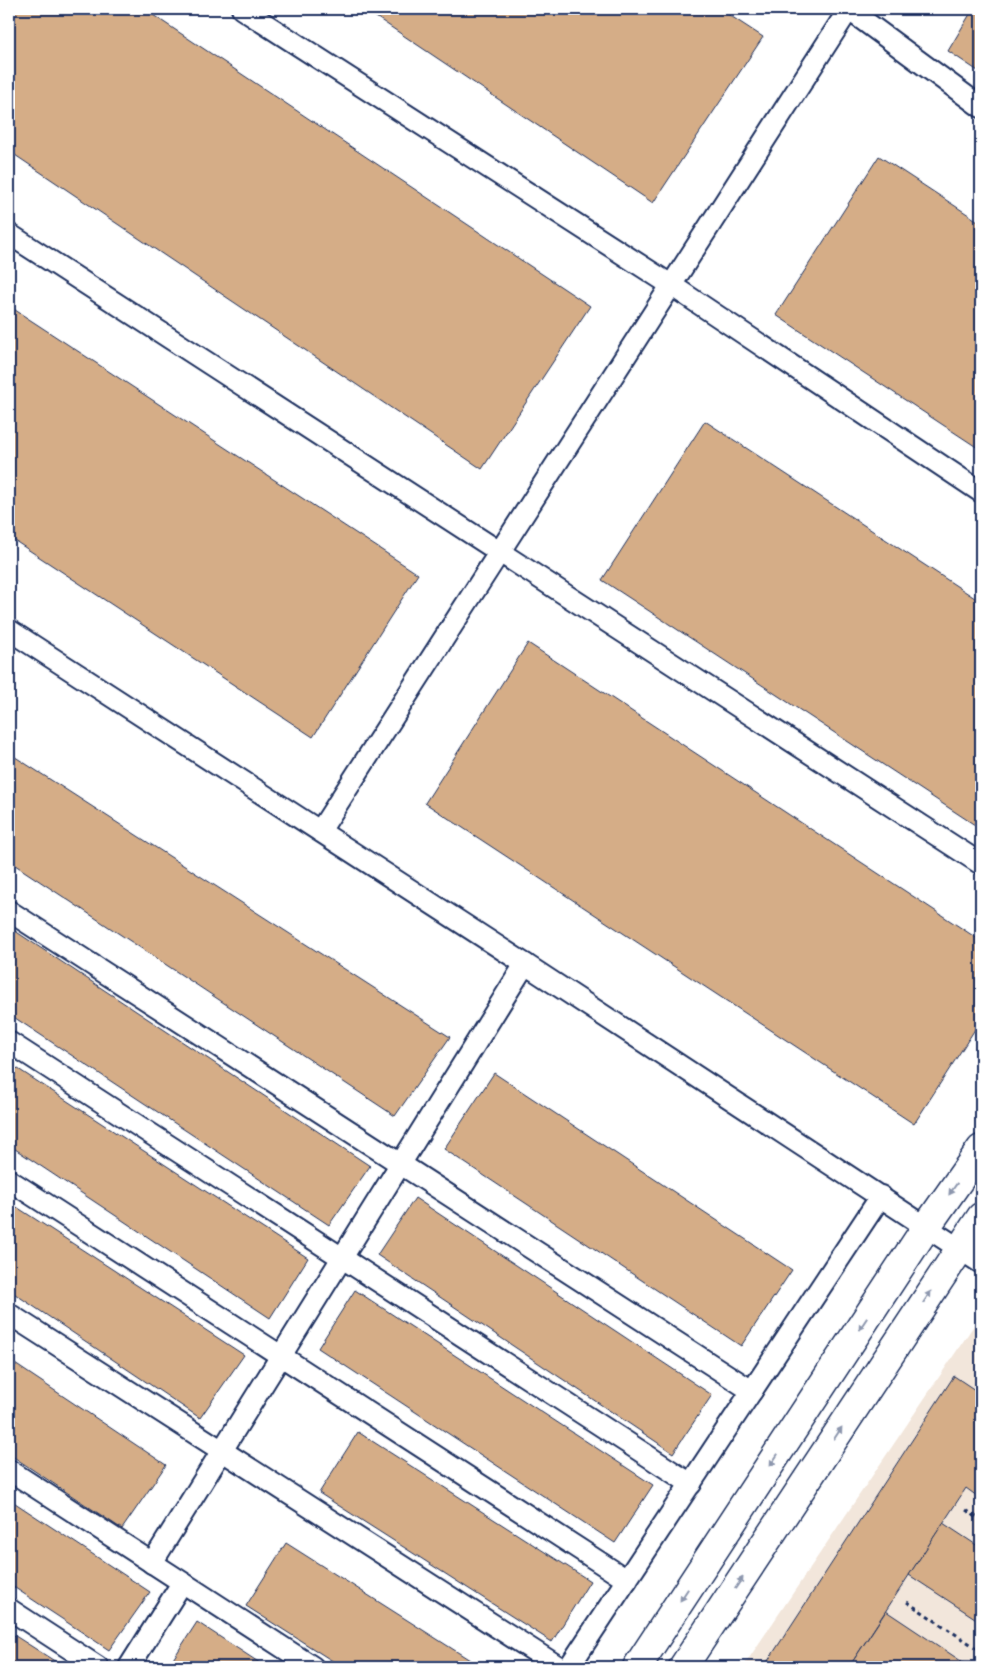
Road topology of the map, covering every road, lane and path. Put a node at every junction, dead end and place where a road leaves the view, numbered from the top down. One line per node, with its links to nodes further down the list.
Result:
1 (242, 9): 5 (street)
2 (848, 9): 3 (street); 5 (street)
3 (981, 108)
4 (9, 234): 7 (street)
5 (671, 285): 6 (street); 7 (street)
6 (981, 492)
7 (500, 552): 9 (street); 10 (street)
8 (9, 630): 9 (street)
9 (320, 831): 12 (street)
10 (981, 864)
11 (9, 910): 15 (street)
12 (525, 964): 15 (street); 17 (street)
13 (9, 1042): 21 (street)
14 (981, 1149): 19 (main road, one-way to 19)
15 (400, 1164): 21 (street); 25 (street)
16 (9, 1180): 24 (street)
17 (881, 1196): 19 (street); 25 (street)
18 (981, 1217): 20 (main road)
19 (927, 1226): 20 (street); 42 (main road, one-way to 42)
20 (960, 1248): 22 (street); 43 (main road, one-way to 20)
21 (342, 1257): 24 (street); 28 (street)
22 (981, 1264)
23 (9, 1314): 26 (street)
24 (281, 1356): 26 (street); 32 (street)
25 (752, 1392): 28 (street)
26 (222, 1451): 31 (street); 40 (street)
27 (9, 1470): 31 (street)
28 (691, 1484): 32 (street)
29 (966, 1510): 30 (path)
30 (981, 1520)
31 (152, 1563): 33 (street)
32 (627, 1580): 41 (street)
33 (182, 1582): 38 (street); 39 (street)
34 (907, 1602): 36 (path)
35 (9, 1609): 37 (street)
36 (981, 1651)
37 (98, 1667)
38 (128, 1667)
39 (313, 1667)
40 (559, 1667)
41 (569, 1667)
42 (637, 1667)
43 (683, 1667)

